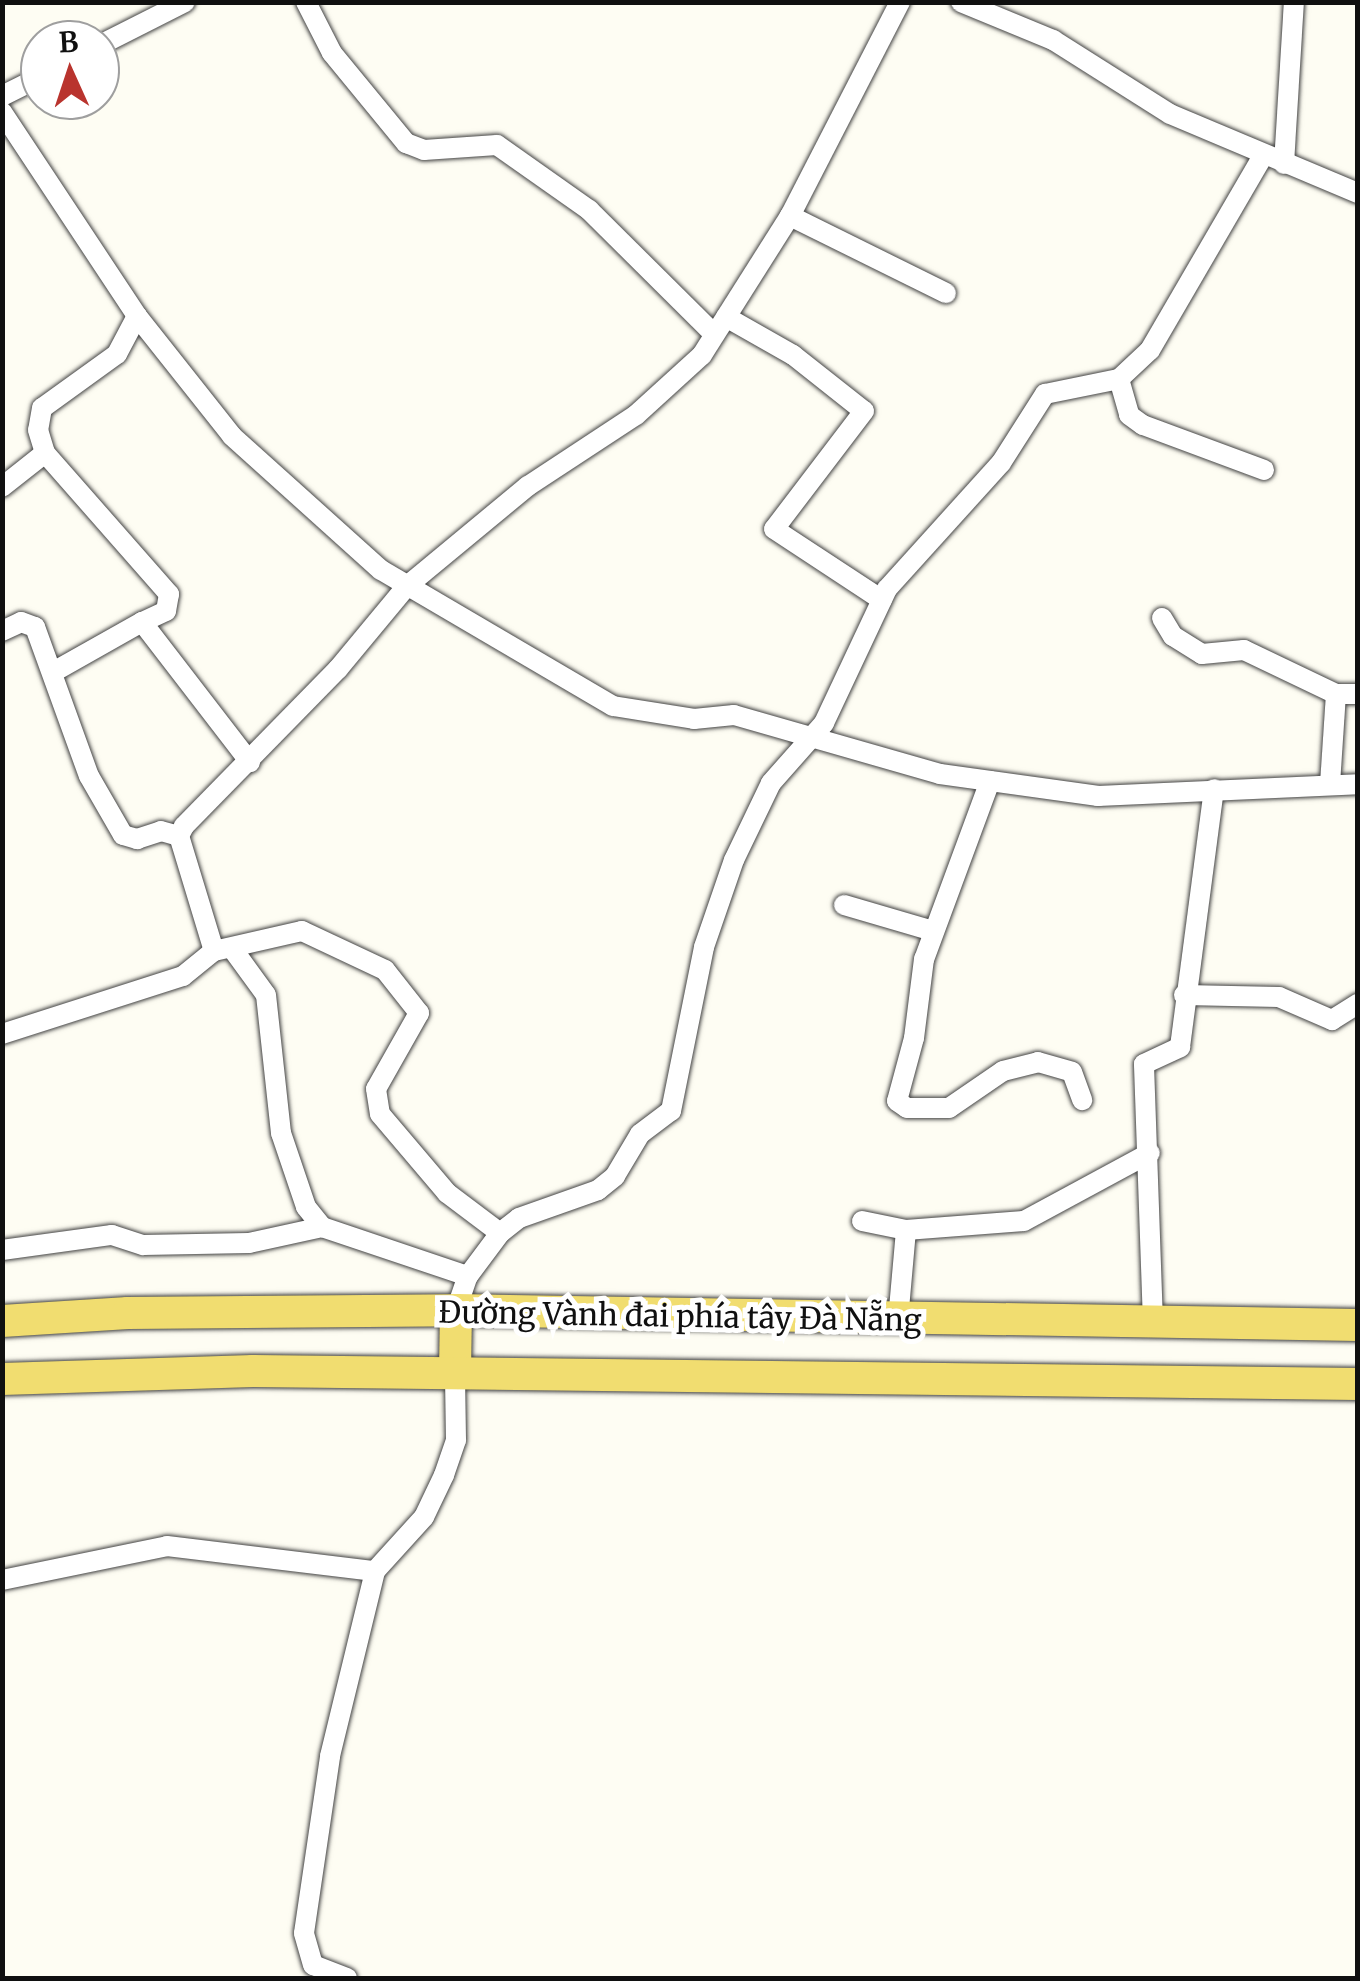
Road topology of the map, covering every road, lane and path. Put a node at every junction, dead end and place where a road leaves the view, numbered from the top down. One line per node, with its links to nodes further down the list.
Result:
1 (185, 2): 6 (street)
2 (306, 2): 14 (street)
3 (900, 2): 11 (street)
4 (961, 2): 8 (street)
5 (1294, 2): 9 (street)
6 (120, 36)
7 (2, 112): 13 (street)
8 (1263, 156): 9 (street); 15 (street)
9 (1284, 164): 10 (street)
10 (1358, 194)
11 (790, 216): 12 (street); 14 (street)
12 (946, 293)
13 (137, 316): 16 (street); 19 (street)
14 (719, 325): 19 (street); 20 (street)
15 (1119, 379): 17 (street); 20 (street)
16 (45, 452): 18 (street); 22 (street)
17 (1264, 470)
18 (2, 488)
19 (408, 586): 27 (street); 28 (street)
20 (882, 600): 27 (street)
21 (1162, 618): 25 (street)
22 (142, 622): 24 (street); 28 (street)
23 (2, 631): 24 (street)
24 (55, 670): 33 (street)
25 (1336, 694): 26 (street); 30 (street)
26 (1358, 694)
27 (806, 739): 29 (street); 45 (street)
28 (250, 762): 33 (street)
29 (990, 781): 32 (street); 35 (street)
30 (1330, 784): 31 (street); 32 (street)
31 (1358, 784)
32 (1214, 789): 37 (street)
33 (178, 836): 36 (street)
34 (844, 905): 35 (street)
35 (933, 932): 40 (street)
36 (224, 951): 39 (street); 43 (street); 45 (street)
37 (1184, 995): 38 (street); 41 (street)
38 (1358, 1004)
39 (2, 1034)
40 (1082, 1100)
41 (1150, 1153): 44 (street); 51 (street)
42 (862, 1222): 44 (street)
43 (322, 1227): 46 (street); 47 (street)
44 (906, 1230): 49 (street)
45 (500, 1233): 47 (street)
46 (2, 1250)
47 (468, 1276): 48 (street)
48 (456, 1310): 49 (main road, Đường Vành đai phía tây Đà Nẵng); 50 (main road, Đường Vành đai phía tây Đà Nẵng); 53 (main road)
49 (898, 1320): 51 (main road, Đường Vành đai phía tây Đà Nẵng)
50 (2, 1321)
51 (1153, 1323): 52 (main road, Đường Vành đai phía tây Đà Nẵng)
52 (1358, 1325)
53 (456, 1373): 54 (main road, Đường Vành đai phía tây Đà Nẵng); 55 (main road, Đường Vành đai phía tây Đà Nẵng); 56 (street)
54 (2, 1379)
55 (1358, 1384)
56 (375, 1571): 57 (street); 58 (street)
57 (2, 1580)
58 (347, 1978)

